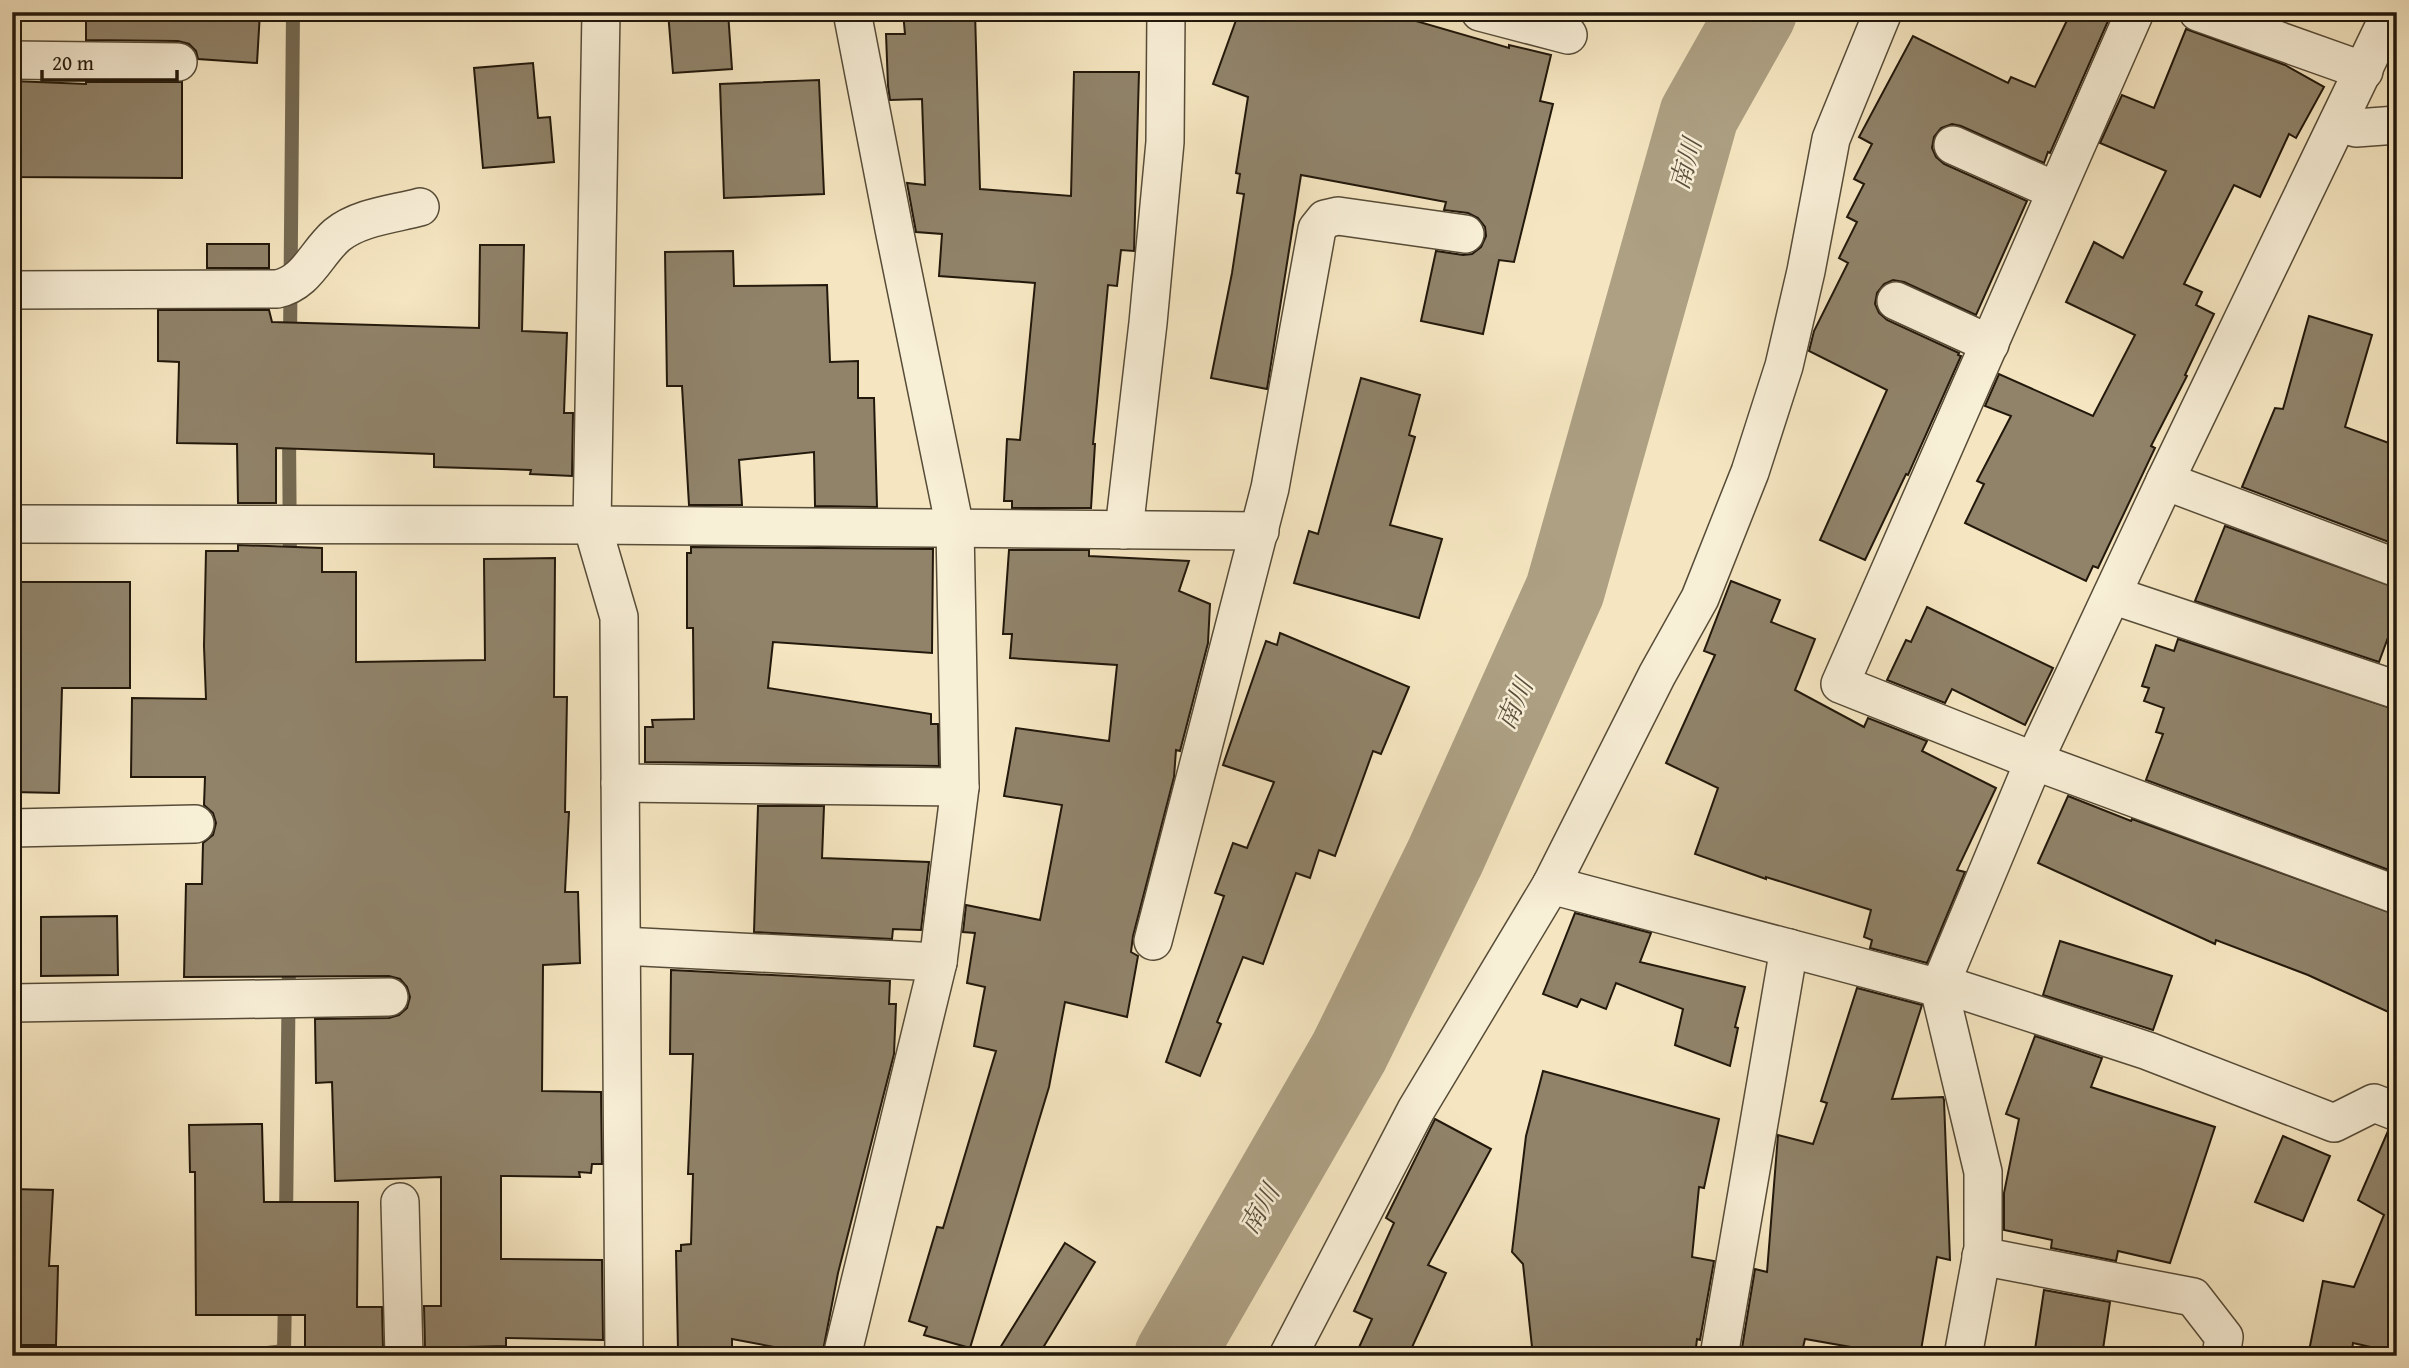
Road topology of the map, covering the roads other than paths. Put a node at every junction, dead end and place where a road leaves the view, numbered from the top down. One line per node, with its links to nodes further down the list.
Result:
1 (601, 12): 24 (street)
2 (852, 12): 25 (street)
3 (1166, 12): 26 (street)
4 (1480, 12): 9 (street)
5 (1883, 12): 36 (street)
6 (2135, 12): 16 (street)
7 (2198, 12): 12 (street)
8 (2391, 12): 12 (street)
9 (1568, 35)
10 (12, 60): 11 (street)
11 (178, 62)
12 (2364, 71): 13 (street)
13 (2338, 123): 14 (street); 22 (street)
14 (2397, 125)
15 (1954, 145): 16 (street)
16 (2056, 191): 21 (street)
17 (420, 207): 19 (street)
18 (1465, 234): 27 (street)
19 (12, 290)
20 (1896, 301): 21 (street)
21 (1990, 344): 31 (street)
22 (2165, 481): 28 (street); 29 (street)
23 (12, 524): 24 (street)
24 (592, 525): 25 (street); 32 (street)
25 (955, 528): 26 (street); 33 (street)
26 (1124, 530): 27 (street)
27 (1260, 531): 38 (street)
28 (2397, 568)
29 (2112, 595): 30 (street); 31 (street)
30 (2397, 690)
31 (2034, 761): 37 (street); 42 (street)
32 (620, 783): 33 (street); 39 (street)
33 (960, 787): 41 (street)
34 (194, 824): 35 (street)
35 (12, 828)
36 (1551, 885): 40 (street); 51 (street)
37 (2397, 895)
38 (1153, 941)
39 (622, 946): 41 (street); 49 (street)
40 (1789, 948): 42 (street); 52 (street)
41 (938, 962): 50 (street)
42 (1939, 988): 45 (street); 47 (street)
43 (389, 997): 44 (street)
44 (12, 1003)
45 (2397, 1112)
46 (400, 1202): 48 (street)
47 (1981, 1256): 53 (street); 54 (street)
48 (404, 1356)
49 (624, 1356)
50 (842, 1356)
51 (1288, 1356)
52 (1719, 1356)
53 (1963, 1356)
54 (2221, 1356)

